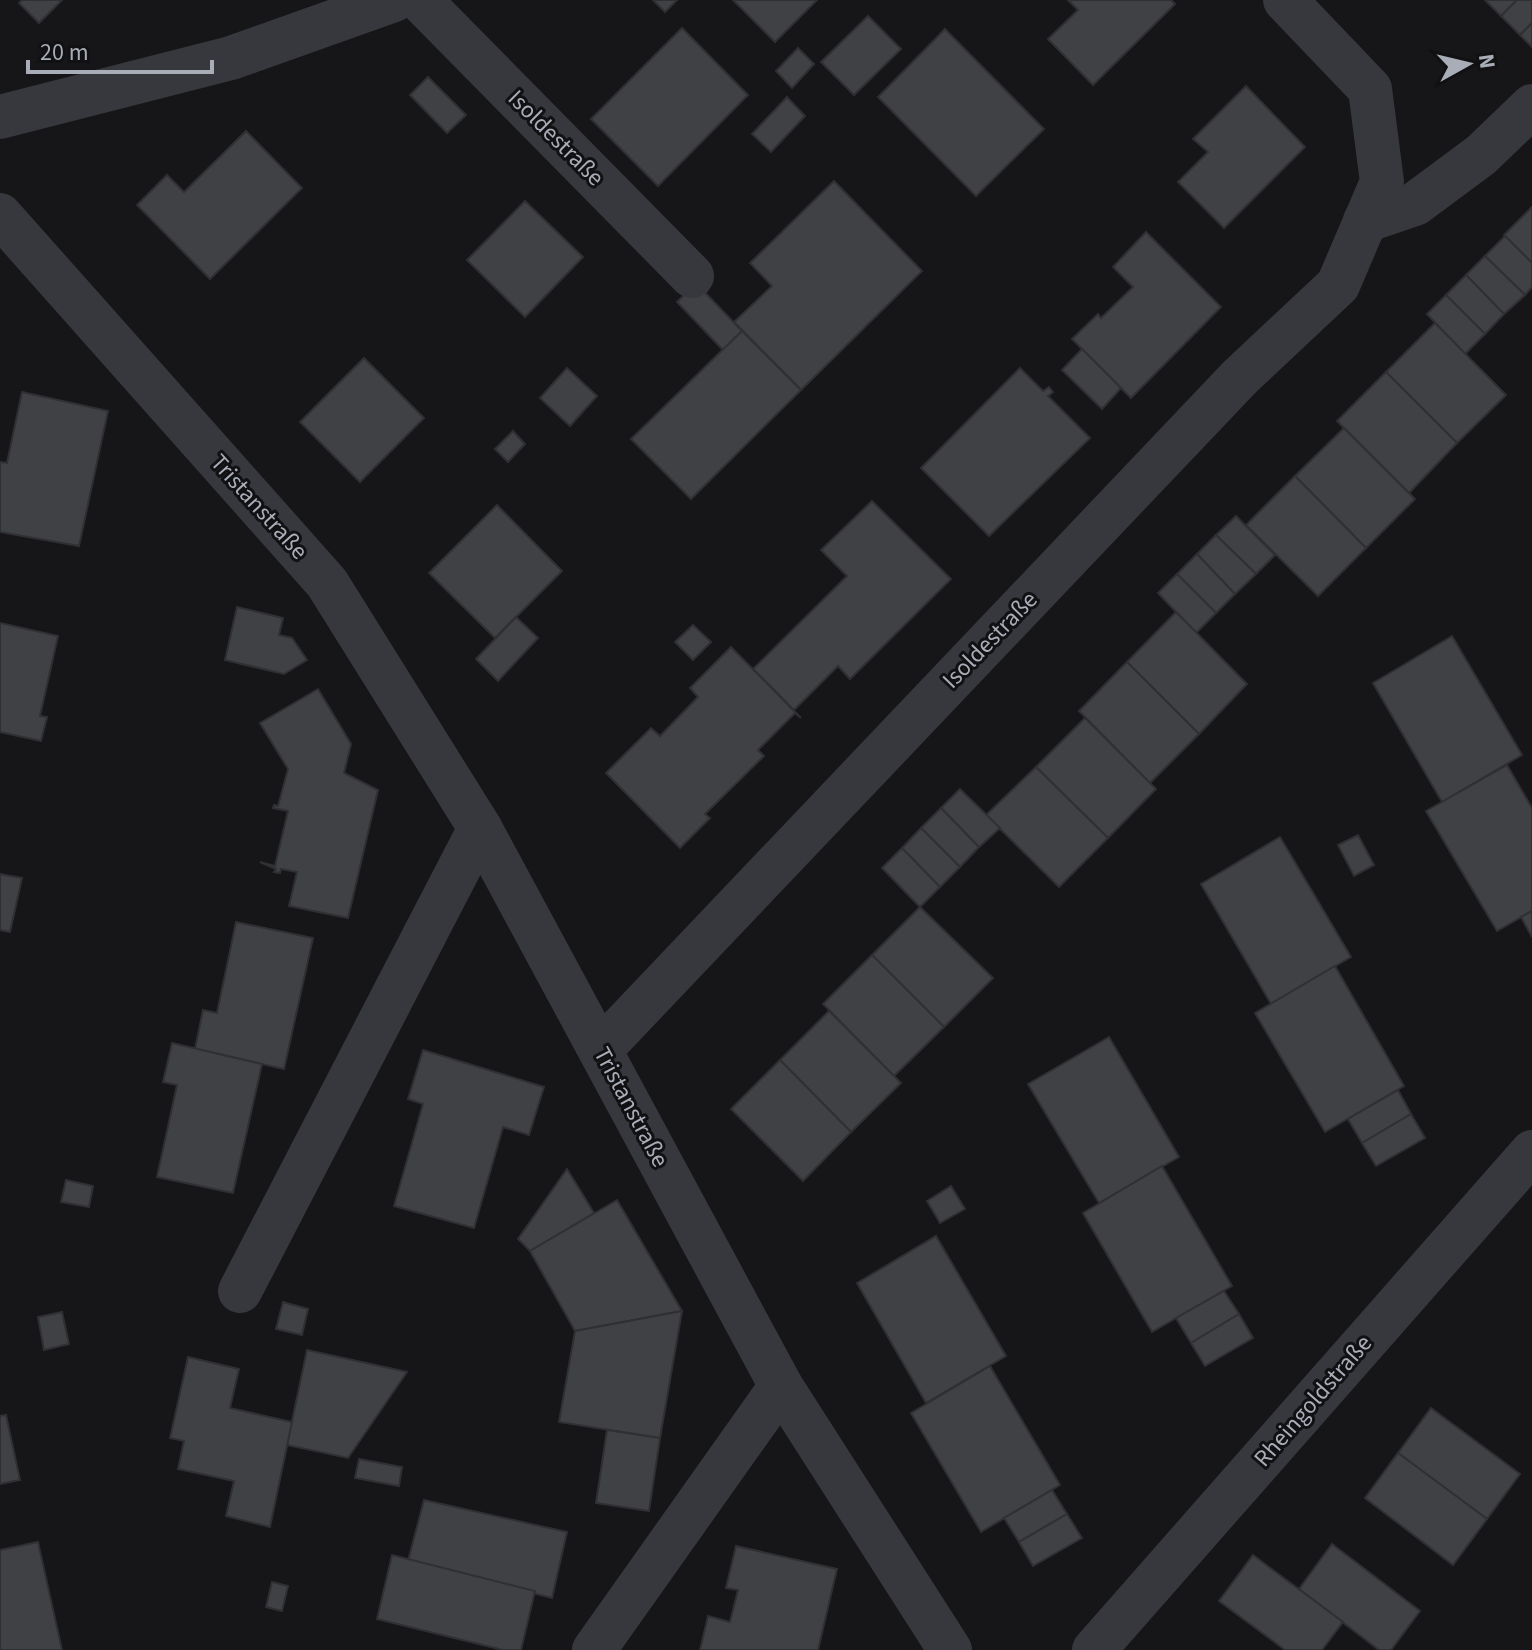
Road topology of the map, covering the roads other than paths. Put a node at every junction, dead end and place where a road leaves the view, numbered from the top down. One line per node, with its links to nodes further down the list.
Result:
1 (394, 0): 5 (street)
2 (420, 0): 8 (street, Isoldestraße)
3 (1285, 0): 7 (street, Isoldestraße)
4 (1532, 106): 7 (street)
5 (0, 117)
6 (0, 215): 9 (street, Tristanstraße)
7 (1365, 221): 10 (street, Isoldestraße)
8 (692, 276)
9 (480, 828): 10 (street, Tristanstraße); 12 (street)
10 (600, 1050): 13 (street, Tristanstraße)
11 (1532, 1152): 16 (street, Rheingoldstraße)
12 (240, 1291)
13 (781, 1386): 14 (street); 15 (street, Tristanstraße)
14 (594, 1650)
15 (950, 1650)
16 (1094, 1650)

